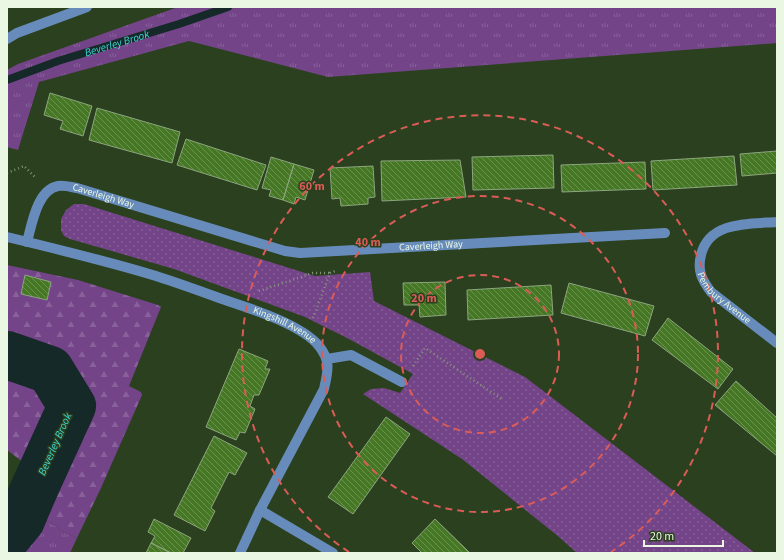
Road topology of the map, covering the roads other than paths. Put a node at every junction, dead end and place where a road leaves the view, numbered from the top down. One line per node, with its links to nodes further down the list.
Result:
1 (88, 7): 2 (street)
2 (7, 39)
3 (777, 222): 7 (street, Pembury Avenue)
4 (665, 234): 6 (street, Caverleigh Way)
5 (7, 237): 6 (street)
6 (27, 242): 8 (street, Kingshill Avenue)
7 (777, 343)
8 (327, 359): 9 (street); 10 (street)
9 (402, 382)
10 (260, 510): 11 (street); 12 (street)
11 (240, 553)
12 (333, 553)

